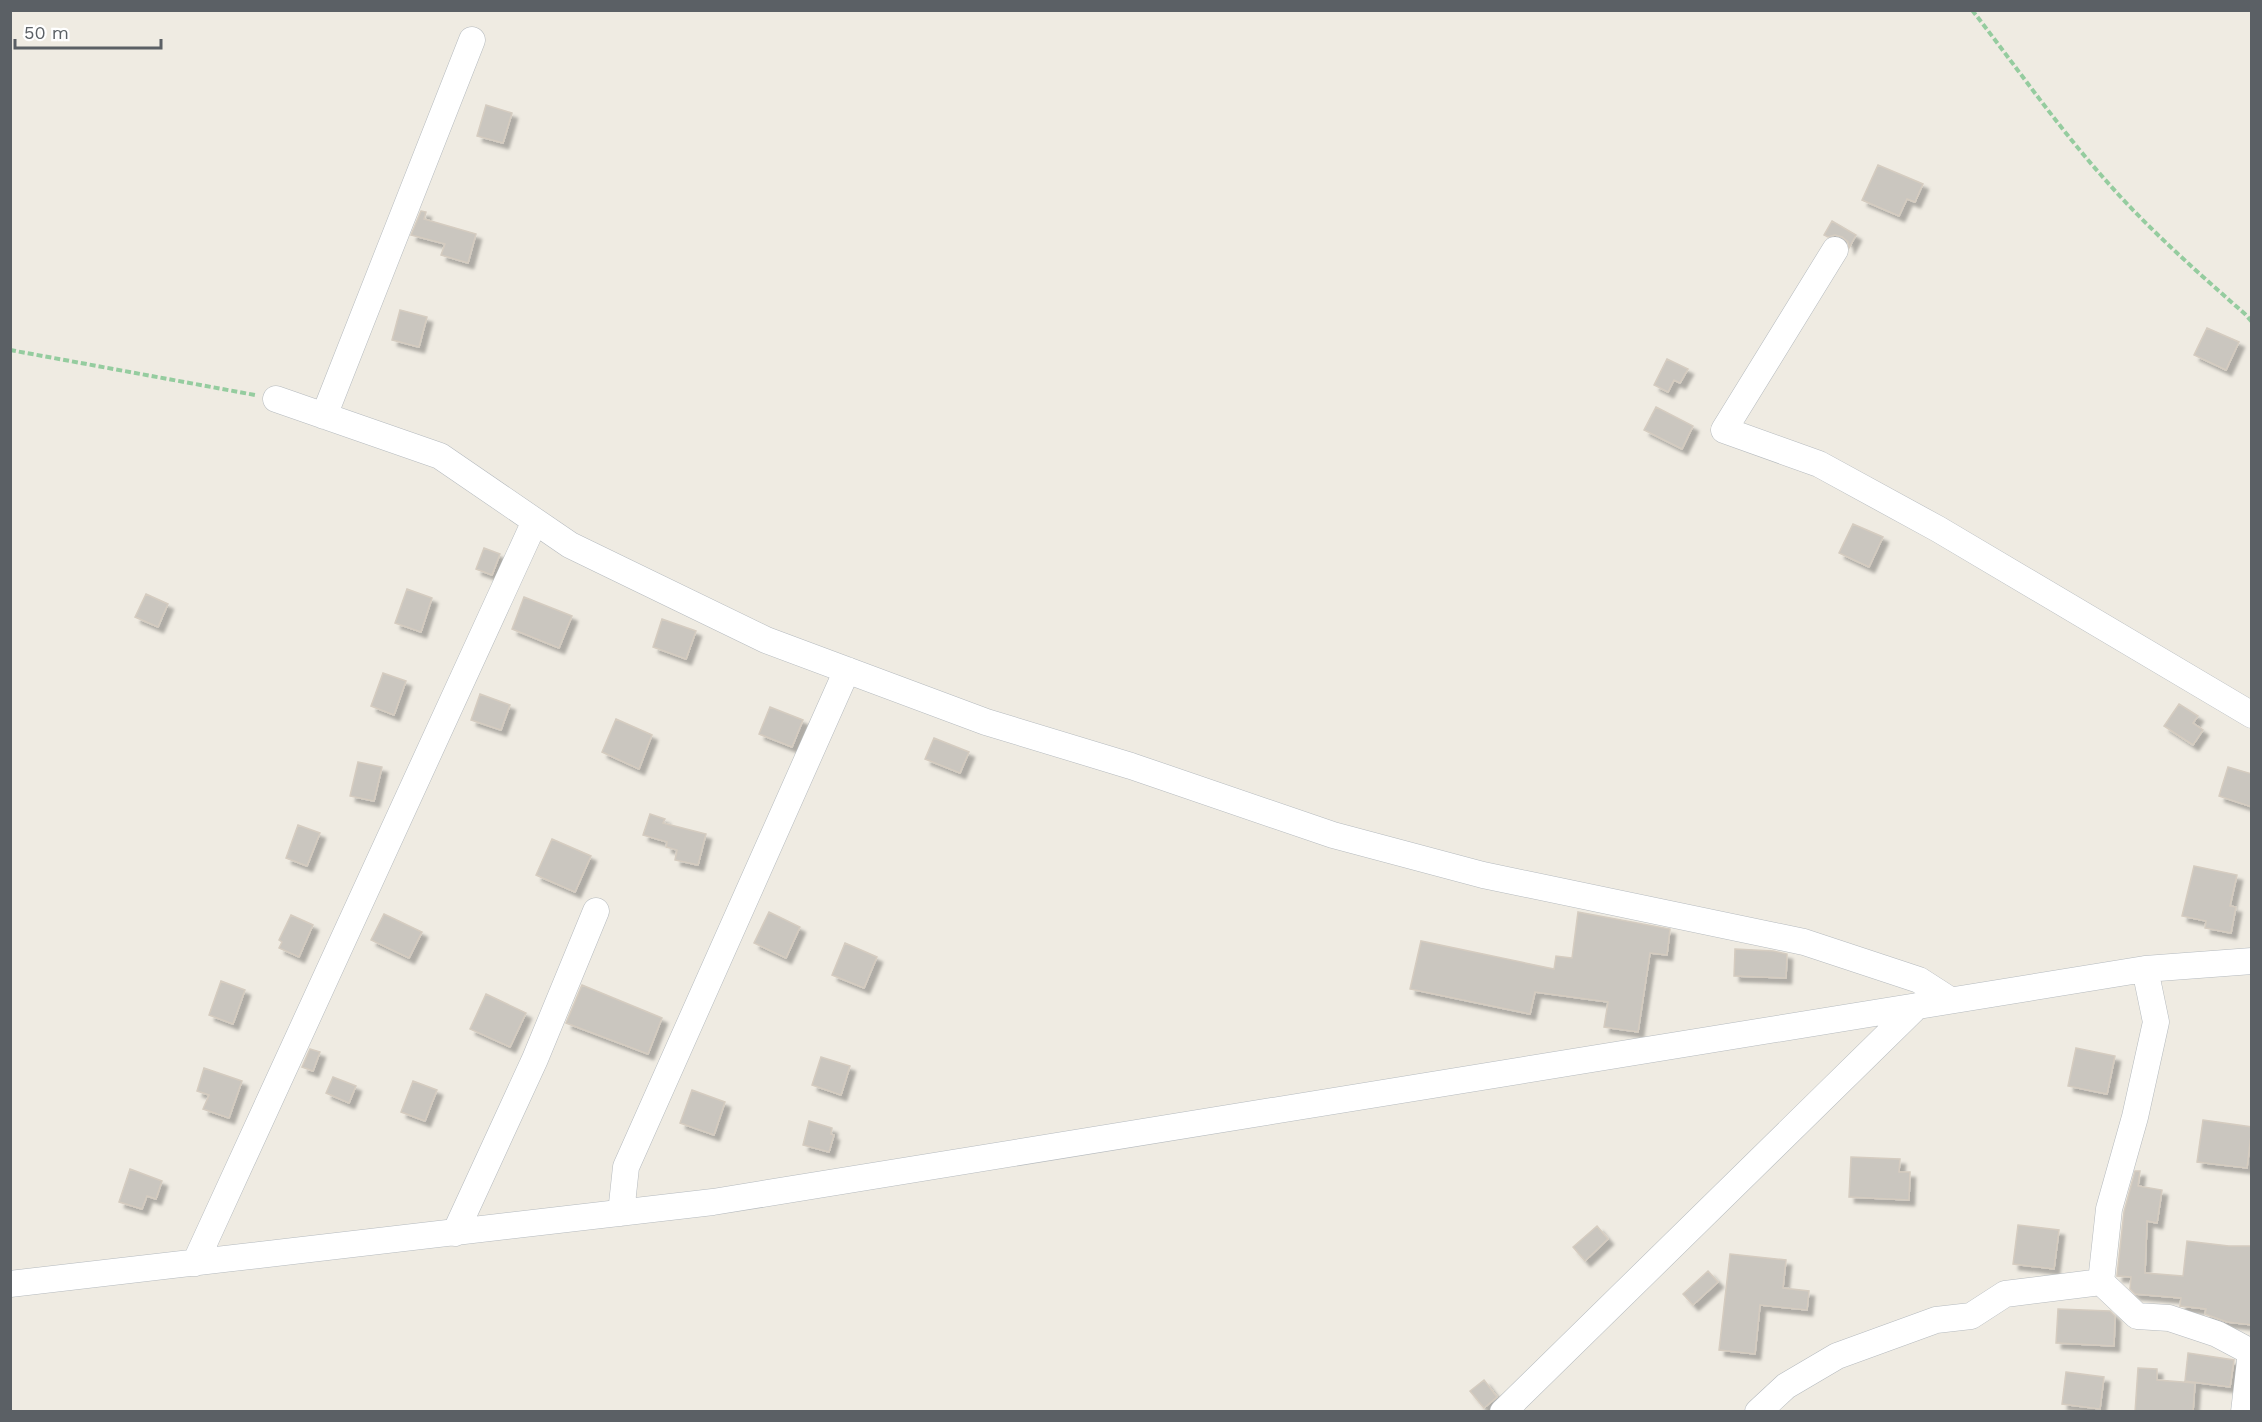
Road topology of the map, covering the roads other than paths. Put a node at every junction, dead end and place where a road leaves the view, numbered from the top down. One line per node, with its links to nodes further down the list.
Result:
1 (472, 40): 4 (street)
2 (1836, 250): 7 (street)
3 (276, 399): 4 (street)
4 (324, 416): 5 (street)
5 (535, 521): 6 (street); 15 (street)
6 (847, 670): 11 (street); 13 (street)
7 (2252, 715)
8 (597, 911): 14 (street)
9 (2252, 961): 10 (street)
10 (2145, 969): 11 (street); 16 (street)
11 (1950, 1000): 12 (street)
12 (1917, 1006): 13 (street); 18 (street)
13 (621, 1213): 14 (street)
14 (455, 1233): 15 (street)
15 (195, 1263): 17 (street)
16 (2101, 1282): 19 (street); 20 (street)
17 (10, 1284)
18 (1503, 1412)
19 (1758, 1412)
20 (2244, 1412)

